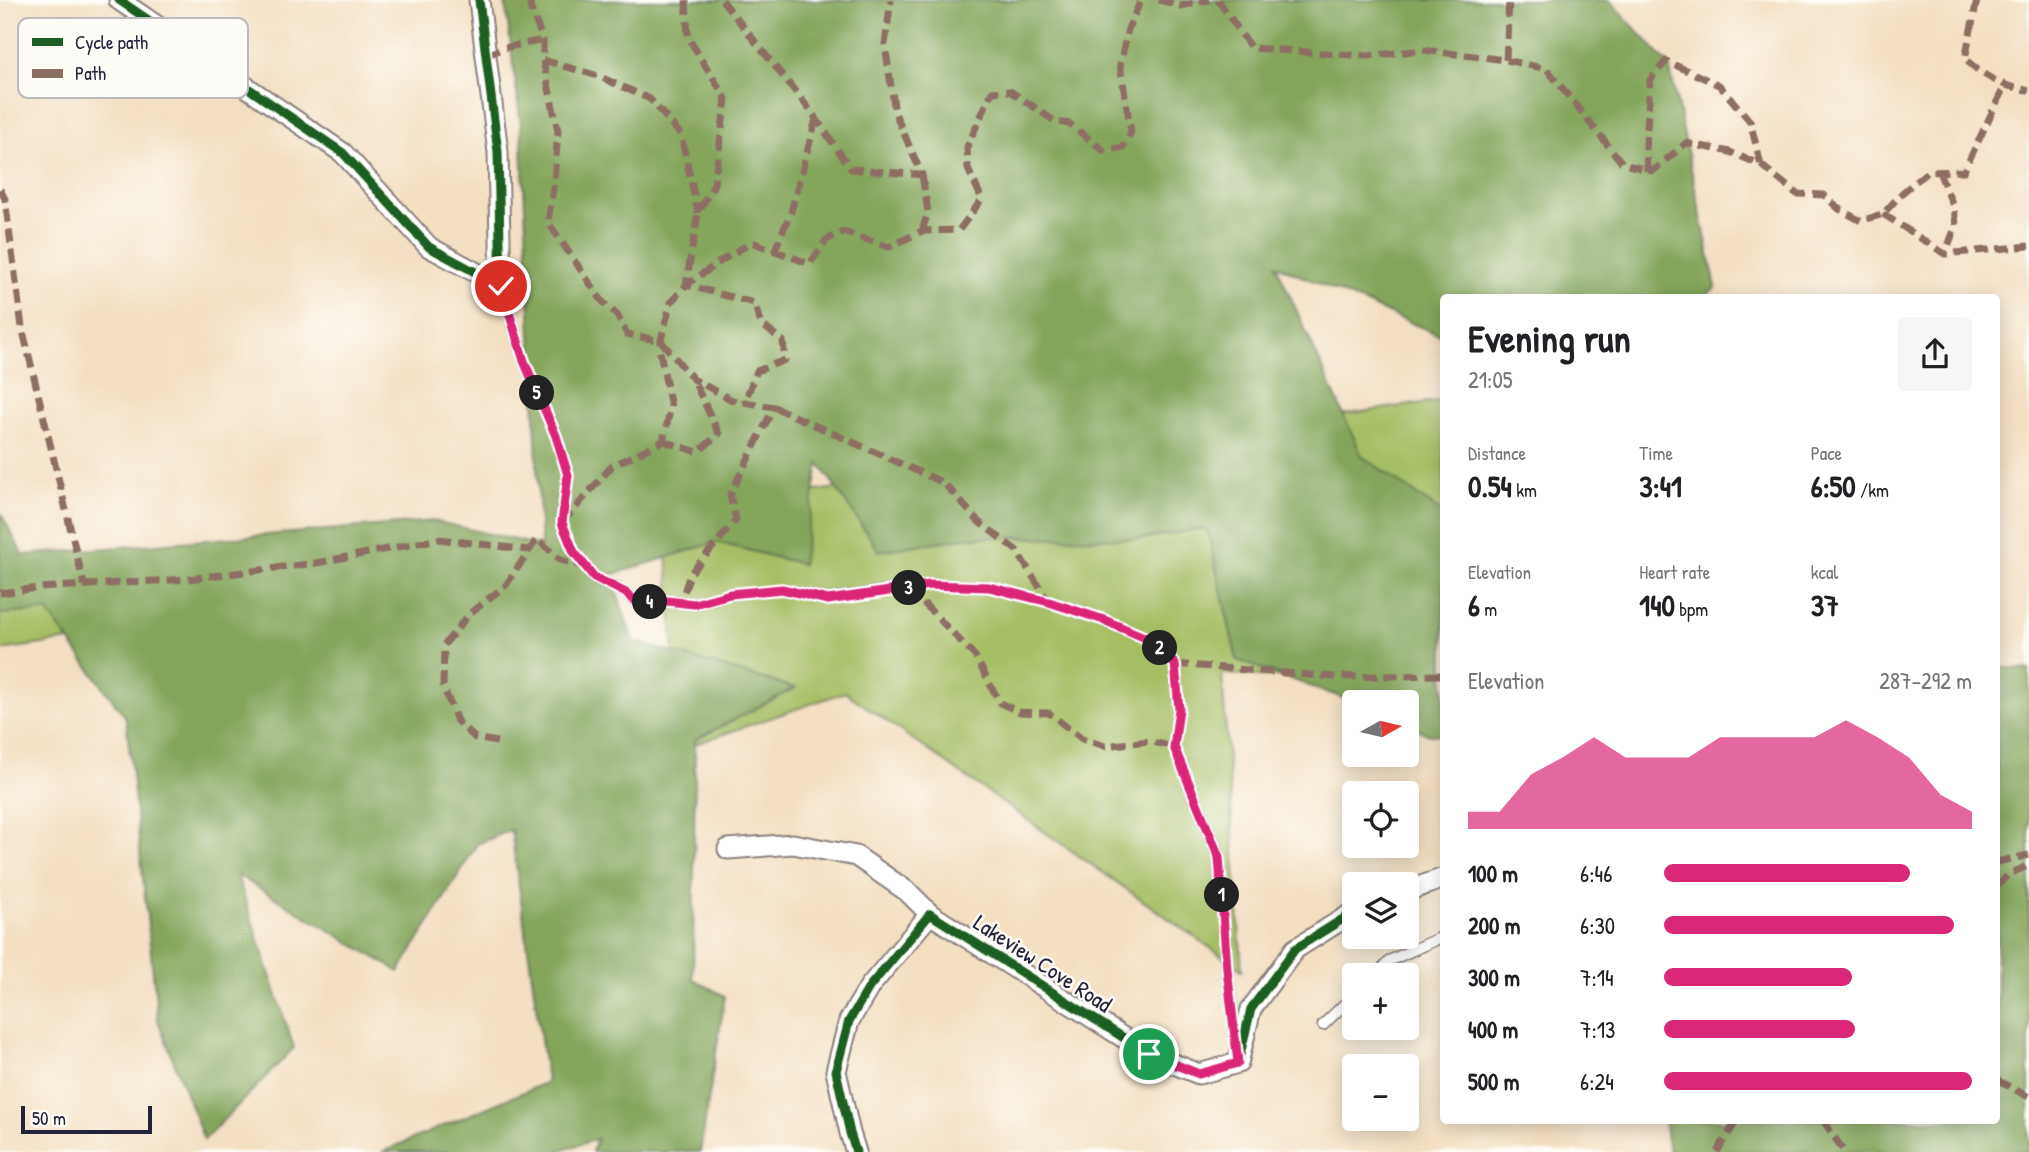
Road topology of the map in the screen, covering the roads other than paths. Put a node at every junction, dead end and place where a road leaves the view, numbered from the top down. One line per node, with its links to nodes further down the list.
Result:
1 (119, 0): 3 (street)
2 (479, 0): 5 (street)
3 (145, 18)
4 (248, 88): 5 (street)
5 (501, 286): 15 (lane)
6 (728, 849): 9 (street, Lakeview Cove Road)
7 (1440, 879): 8 (street)
8 (1419, 887)
9 (930, 914): 15 (street, Lakeview Cove Road); 16 (street)
10 (1342, 920): 15 (street)
11 (1440, 938): 12 (lane)
12 (1388, 963)
13 (1342, 1007): 14 (lane)
14 (1323, 1025)
15 (1238, 1063)
16 (856, 1152)

